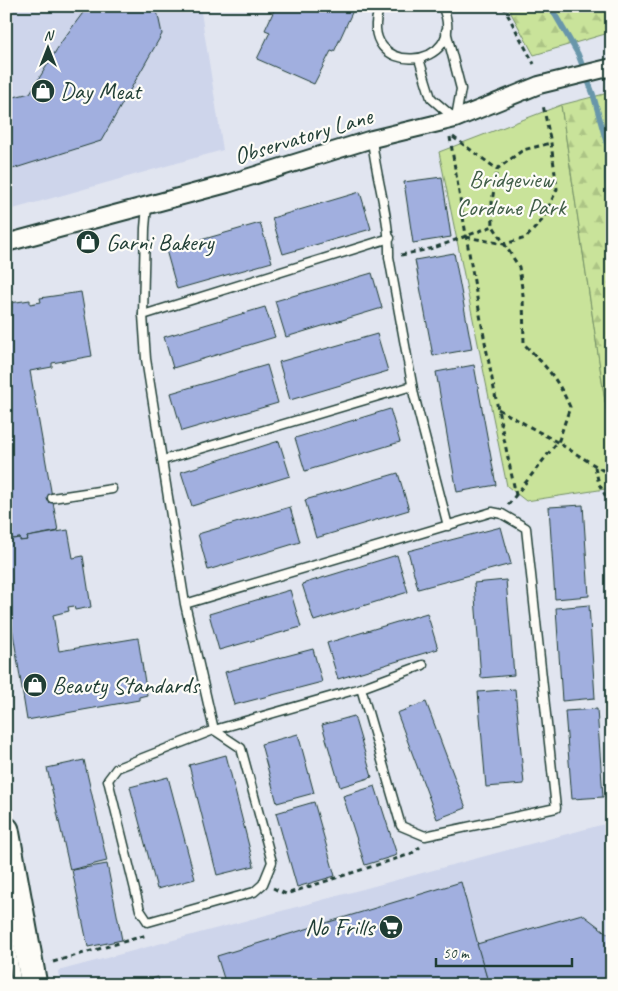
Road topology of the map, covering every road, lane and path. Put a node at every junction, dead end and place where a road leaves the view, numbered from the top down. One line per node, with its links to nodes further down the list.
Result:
1 (380, 6): 5 (lane)
2 (442, 6): 4 (lane)
3 (503, 6): 6 (path)
4 (446, 30): 5 (lane); 9 (lane)
5 (420, 59): 9 (lane)
6 (534, 64)
7 (612, 67): 9 (street, Observatory Lane)
8 (543, 105): 11 (path)
9 (456, 119): 10 (street, Observatory Lane)
10 (372, 139): 13 (street, Observatory Lane); 16 (lane)
11 (551, 143): 12 (path); 18 (path)
12 (497, 169): 14 (path); 15 (path)
13 (147, 206): 17 (street, Observatory Lane); 20 (lane)
14 (493, 226): 15 (path); 18 (path)
15 (466, 237): 18 (path); 19 (path); 22 (path)
16 (390, 238): 19 (lane); 20 (lane)
17 (6, 243)
18 (504, 244): 23 (path)
19 (389, 257): 21 (lane)
20 (143, 315): 24 (lane)
21 (412, 386): 24 (lane); 31 (lane)
22 (497, 409): 23 (path); 28 (path)
23 (557, 442): 25 (path); 28 (path)
24 (163, 460): 33 (lane)
25 (595, 466): 26 (path); 32 (path)
26 (612, 476)
27 (112, 489): 29 (lane)
28 (516, 496): 30 (path)
29 (52, 498)
30 (502, 514): 31 (lane); 40 (lane)
31 (448, 526): 33 (lane)
32 (612, 531)
33 (185, 604): 36 (lane)
34 (423, 665): 35 (lane)
35 (361, 688): 36 (lane); 40 (lane)
36 (214, 730): 41 (lane); 43 (lane)
37 (612, 813): 38 (path)
38 (608, 817)
39 (6, 830): 46 (main road)
40 (441, 832): 41 (path)
41 (263, 884): 43 (lane)
42 (6, 919): 45 (lane)
43 (148, 922): 44 (path)
44 (53, 962)
45 (17, 985)
46 (34, 985)

